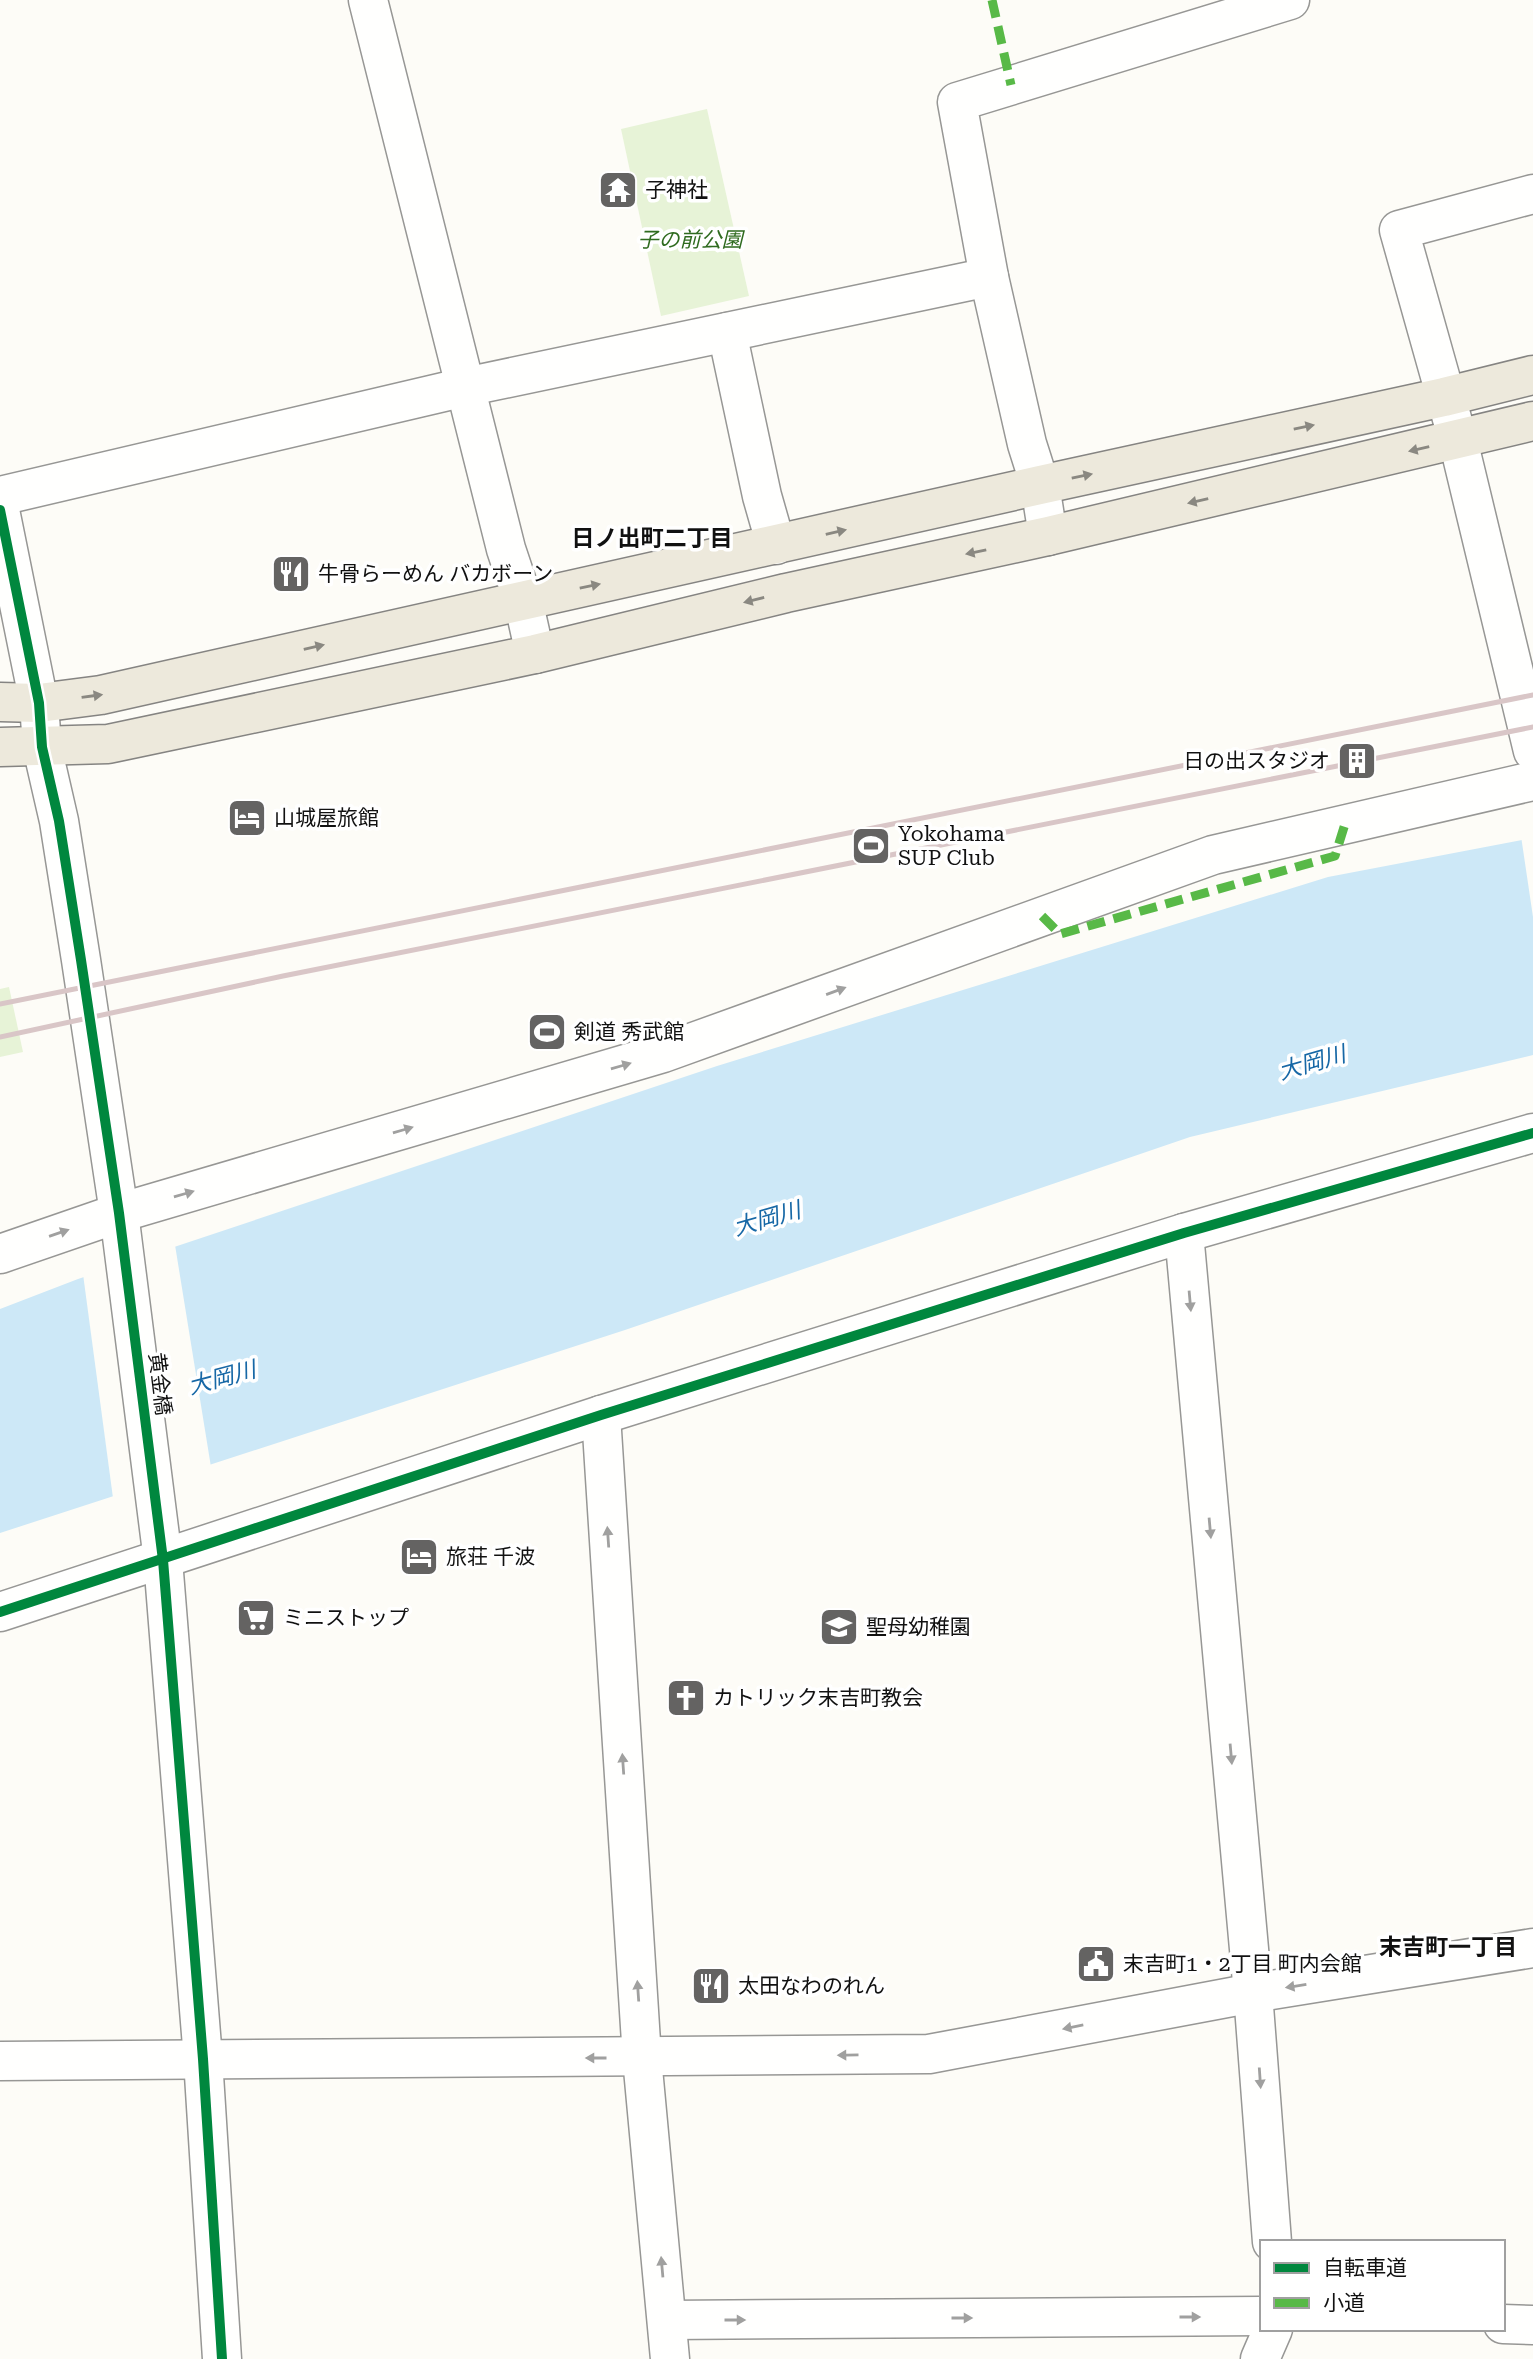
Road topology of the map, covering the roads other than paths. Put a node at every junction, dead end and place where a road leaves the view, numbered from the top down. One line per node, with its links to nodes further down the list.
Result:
1 (368, 0): 7 (street)
2 (1290, 0): 4 (street)
3 (1533, 194): 8 (street)
4 (989, 277): 5 (street); 11 (street)
5 (727, 332): 7 (street); 15 (street)
6 (1533, 375): 8 (main road)
7 (465, 387): 12 (street); 16 (street)
8 (1444, 397): 10 (street); 11 (main road, one-way to 8)
9 (1533, 421): 10 (main road)
10 (1458, 440): 14 (main road, one-way to 14); 22 (street)
11 (1040, 485): 14 (street); 15 (main road, one-way to 11)
12 (0, 496)
13 (0, 510): 19 (street, 黄金橋)
14 (1048, 536): 17 (main road, one-way to 17)
15 (776, 545): 16 (main road, one-way to 15)
16 (523, 600): 17 (street); 19 (main road, one-way to 16)
17 (535, 654): 21 (main road)
18 (0, 702): 19 (main road)
19 (39, 703): 21 (street, 黄金橋)
20 (0, 747): 21 (main road)
21 (42, 747): 25 (street, 黄金橋)
22 (1533, 751)
23 (1533, 781): 25 (street, one-way to 23)
24 (1533, 1133): 26 (street)
25 (119, 1213): 27 (street, one-way to 25); 29 (street, 黄金橋)
26 (1184, 1233): 28 (street); 32 (street, one-way to 32)
27 (0, 1254)
28 (600, 1415): 29 (street); 33 (street, one-way to 28)
29 (163, 1560): 30 (street); 34 (street, 黄金橋)
30 (0, 1612)
31 (1533, 1948): 32 (street, one-way to 32)
32 (1253, 1993): 33 (street, one-way to 33); 36 (street, one-way to 36)
33 (642, 2058): 34 (street, one-way to 34); 38 (street, one-way to 33)
34 (203, 2059): 35 (street); 42 (street, 黄金橋)
35 (0, 2061)
36 (1272, 2240)
37 (1260, 2316): 38 (street, one-way to 37)
38 (667, 2320): 43 (street)
39 (1505, 2324): 40 (street)
40 (1533, 2325)
41 (1272, 2331): 44 (street)
42 (222, 2359)
43 (670, 2359)
44 (1260, 2359)

